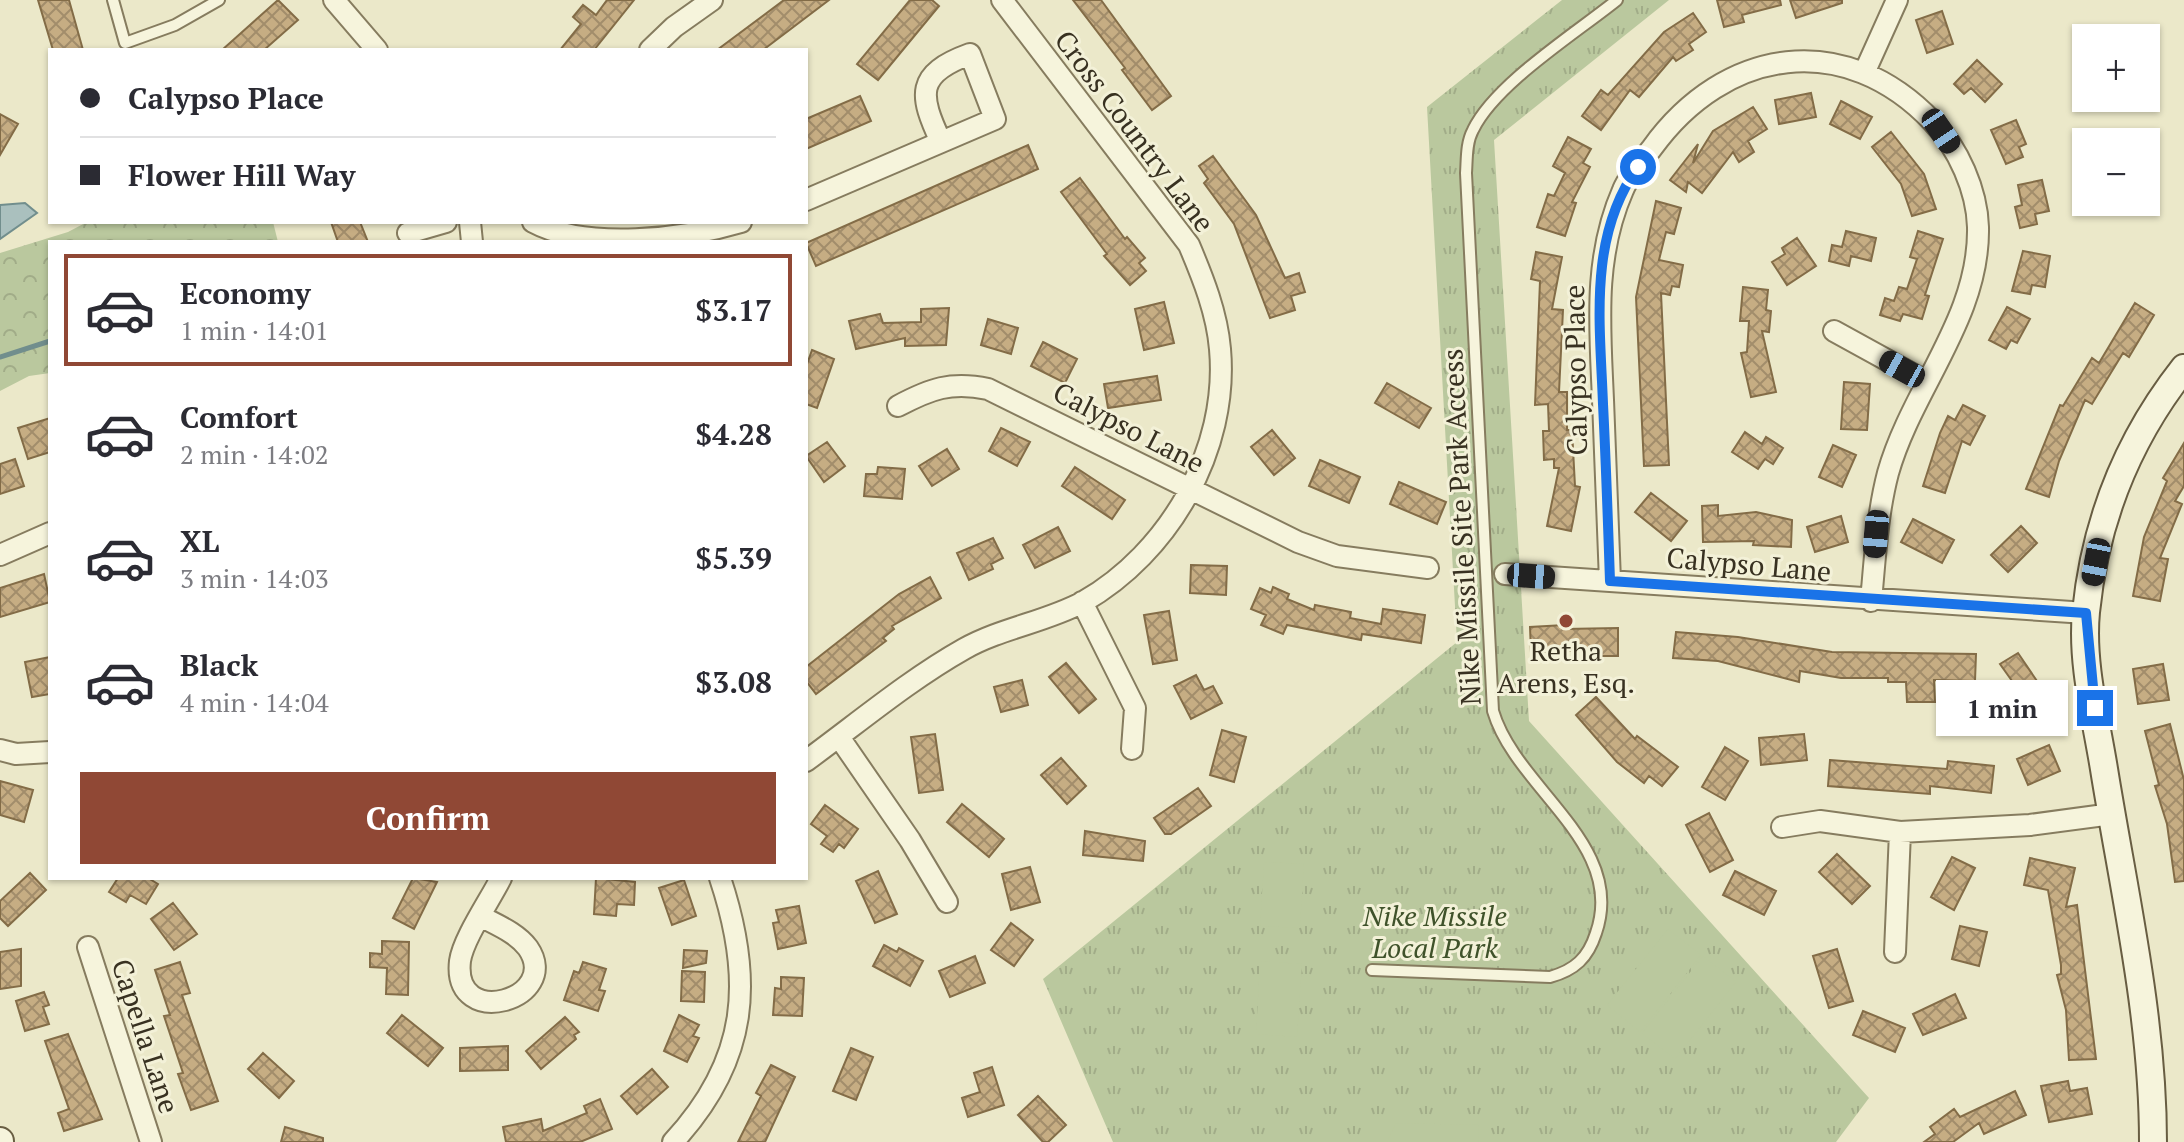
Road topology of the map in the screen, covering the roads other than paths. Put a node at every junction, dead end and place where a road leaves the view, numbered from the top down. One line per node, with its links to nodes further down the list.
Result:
1 (113, 0): 2 (lane)
2 (219, 0)
3 (334, 0): 8 (street)
4 (712, 0): 9 (street)
5 (1002, 0): 22 (street, Cross Country Lane)
6 (1617, 0): 45 (lane, Nike Missile Site Park Access)
7 (1897, 0): 10 (street)
8 (375, 48)
9 (652, 48)
10 (1865, 71): 20 (street, Calypso Place); 27 (street, Calypso Place)
11 (941, 142): 12 (street)
12 (808, 199)
13 (438, 224): 17 (street)
14 (539, 224): 16 (street)
15 (734, 224): 16 (street)
16 (635, 230)
17 (408, 232)
18 (1834, 331): 20 (street)
19 (2184, 368): 30 (street)
20 (1925, 381): 28 (street, Calypso Place)
21 (898, 406): 22 (street, Calypso Lane)
22 (1188, 488): 25 (street, Calypso Lane); 29 (street, Cross Country Lane)
23 (48, 534): 24 (street)
24 (0, 555)
25 (1428, 568)
26 (1505, 574): 27 (street, Calypso Lane)
27 (1610, 581): 28 (street, Calypso Lane)
28 (1871, 601): 30 (street, Calypso Lane)
29 (1082, 602): 31 (street, Cross Country Lane); 32 (street)
30 (2086, 613): 36 (street)
31 (839, 737): 35 (street, Cross Country Lane); 41 (street)
32 (1132, 749)
33 (0, 750): 34 (street)
34 (48, 752)
35 (808, 760)
36 (2112, 814): 38 (street); 48 (street)
37 (1782, 827): 38 (street)
38 (1900, 832): 44 (street)
39 (500, 880): 42 (street)
40 (721, 880): 47 (street)
41 (947, 902)
42 (482, 917)
43 (88, 947): 46 (street, Capella Lane)
44 (1895, 952)
45 (1372, 970)
46 (151, 1142)
47 (673, 1142)
48 (2153, 1142)

